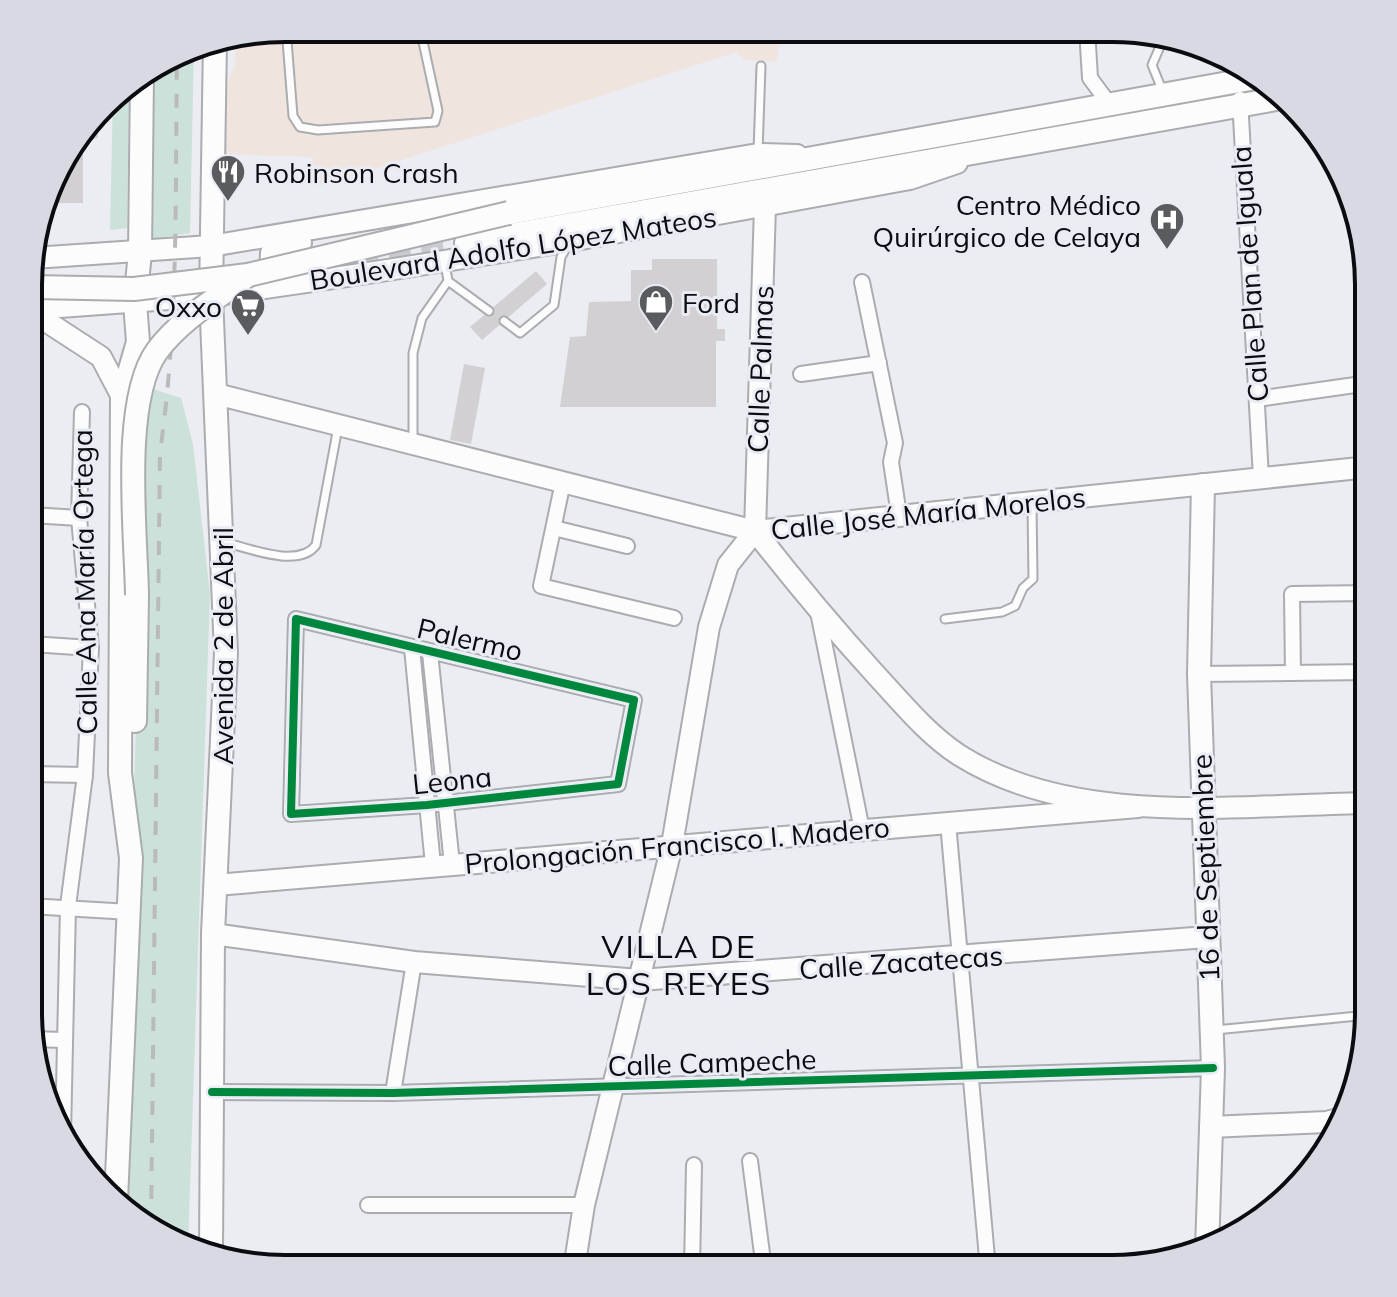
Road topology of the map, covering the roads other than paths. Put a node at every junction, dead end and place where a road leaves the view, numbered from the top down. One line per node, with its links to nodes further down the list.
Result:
1 (287, 43): 2 (lane)
2 (423, 43)
3 (1088, 43): 12 (street)
4 (1160, 47): 10 (lane)
5 (215, 52): 21 (main road, Avenida 2 de Abril)
6 (761, 66): 15 (lane)
7 (1239, 78): 10 (main road, Boulevard Adolfo López Mateos)
8 (1247, 83): 13 (street, Calle Plan de Iguala)
9 (142, 89): 22 (main road)
10 (1164, 94): 12 (main road, Boulevard Adolfo López Mateos)
11 (1269, 100): 13 (main road, Boulevard Adolfo López Mateos)
12 (1110, 105): 16 (main road, Boulevard Adolfo López Mateos)
13 (1238, 106): 14 (main road, Boulevard Adolfo López Mateos); 40 (street, Calle Plan de Iguala)
14 (987, 152): 17 (street, Boulevard Adolfo López Mateos); 20 (main road, Boulevard Adolfo López Mateos)
15 (758, 154): 16 (street, Boulevard Adolfo López Mateos); 18 (street, Boulevard Adolfo López Mateos)
16 (821, 156): 25 (main road, Boulevard Adolfo López Mateos, bridge)
17 (765, 206): 19 (street, Boulevard Adolfo López Mateos); 53 (street, Calle Palmas)
18 (410, 213): 21 (street, Boulevard Adolfo López Mateos); 26 (street)
19 (570, 241): 24 (street, Boulevard Adolfo López Mateos); 34 (lane)
20 (466, 243)
21 (211, 246): 22 (street, Boulevard Adolfo López Mateos); 29 (main road, Avenida 2 de Abril)
22 (140, 253): 23 (street, Boulevard Adolfo López Mateos); 30 (main road)
23 (44, 257)
24 (446, 271): 26 (street, Boulevard Adolfo López Mateos); 32 (lane); 43 (lane)
25 (248, 275): 28 (main road, Boulevard Adolfo López Mateos, bridge); 79 (main road, bridge)
26 (334, 278): 29 (street, Boulevard Adolfo López Mateos)
27 (862, 282): 35 (street)
28 (42, 287)
29 (211, 296): 30 (street, Boulevard Adolfo López Mateos); 38 (main road, Avenida 2 de Abril)
30 (135, 302): 31 (street, Boulevard Adolfo López Mateos); 39 (main road)
31 (42, 309)
32 (489, 311)
33 (42, 317): 39 (street)
34 (504, 321)
35 (879, 363): 36 (street); 49 (street)
36 (801, 374)
37 (1354, 385): 40 (street)
38 (216, 394): 42 (street, Calle José María Morelos); 54 (main road, Avenida 2 de Abril)
39 (122, 397): 79 (main road)
40 (1257, 399): 45 (street, Calle Plan de Iguala)
41 (82, 412): 51 (street, Calle Ana María Ortega)
42 (339, 425): 43 (street, Calle José María Morelos); 54 (lane)
43 (413, 444): 46 (street, Calle José María Morelos)
44 (1354, 469): 45 (street, Calle José María Morelos)
45 (1261, 478): 47 (street, Calle José María Morelos)
46 (563, 482): 52 (street); 53 (street, Calle José María Morelos)
47 (1203, 485): 48 (street, Calle José María Morelos); 66 (main road, 16 de Septiembre)
48 (1032, 502): 49 (street, Calle José María Morelos); 59 (lane)
49 (899, 515): 53 (street, Calle José María Morelos)
50 (42, 516): 51 (street)
51 (79, 518): 61 (street, Calle Ana María Ortega)
52 (554, 528): 55 (street); 58 (street)
53 (755, 531): 57 (street); 78 (street)
54 (224, 542): 81 (main road, Avenida 2 de Abril)
55 (627, 546)
56 (1354, 593): 65 (street)
57 (818, 611): 74 (street); 77 (street)
58 (674, 618)
59 (945, 619)
60 (42, 645): 61 (street)
61 (91, 648): 68 (street, Calle Ana María Ortega)
62 (412, 648): 63 (street, Palermo); 72 (street); 75 (street, Palermo)
63 (430, 653): 69 (street, Palermo); 70 (street)
64 (1355, 672): 65 (street)
65 (1293, 673): 66 (street)
66 (1199, 674): 73 (main road, 16 de Septiembre)
67 (43, 774): 68 (street)
68 (85, 775): 83 (street, Calle Ana María Ortega)
69 (618, 784): 70 (street, Leona)
70 (445, 803): 72 (street, Leona); 80 (street)
71 (1355, 803): 73 (street)
72 (427, 805): 75 (street, Leona); 80 (street)
73 (1202, 805): 74 (street); 86 (main road, 16 de Septiembre)
74 (1138, 807): 76 (street, Prolongación Francisco I. Madero)
75 (291, 814)
76 (948, 823): 77 (street, Prolongación Francisco I. Madero); 87 (street)
77 (862, 830): 78 (street, Prolongación Francisco I. Madero)
78 (672, 845): 80 (street, Prolongación Francisco I. Madero); 89 (street)
79 (131, 858): 84 (main road)
80 (442, 864): 81 (street, Prolongación Francisco I. Madero)
81 (216, 885): 85 (main road, Avenida 2 de Abril)
82 (43, 906): 83 (street)
83 (68, 906): 84 (street); 93 (street, Calle Ana María Ortega)
84 (130, 912): 104 (main road)
85 (213, 934): 88 (street, Calle Zacatecas); 97 (main road, Avenida 2 de Abril)
86 (1207, 937): 87 (street, Calle Zacatecas); 91 (main road, 16 de Septiembre)
87 (957, 959): 89 (street, Calle Zacatecas); 95 (street)
88 (414, 962): 89 (street, Calle Zacatecas); 98 (street)
89 (640, 980): 96 (street)
90 (1355, 1016): 91 (lane)
91 (1211, 1031): 94 (main road, 16 de Septiembre)
92 (44, 1039): 93 (street)
93 (64, 1040): 99 (street, Calle Ana María Ortega)
94 (1213, 1068): 95 (street, Calle Campeche); 101 (main road, 16 de Septiembre)
95 (970, 1075): 96 (street, Calle Campeche); 110 (street)
96 (614, 1087): 98 (street, Calle Campeche); 106 (street)
97 (212, 1092): 98 (street, Calle Campeche); 108 (main road, Avenida 2 de Abril)
98 (393, 1093)
99 (63, 1111)
100 (1328, 1122): 101 (street)
101 (1210, 1127): 107 (main road, 16 de Septiembre)
102 (750, 1161): 109 (street)
103 (694, 1165): 112 (street)
104 (117, 1187)
105 (368, 1205): 106 (street)
106 (584, 1205): 111 (street)
107 (1207, 1236)
108 (211, 1243)
109 (762, 1254)
110 (987, 1254)
111 (576, 1255)
112 (692, 1255)

